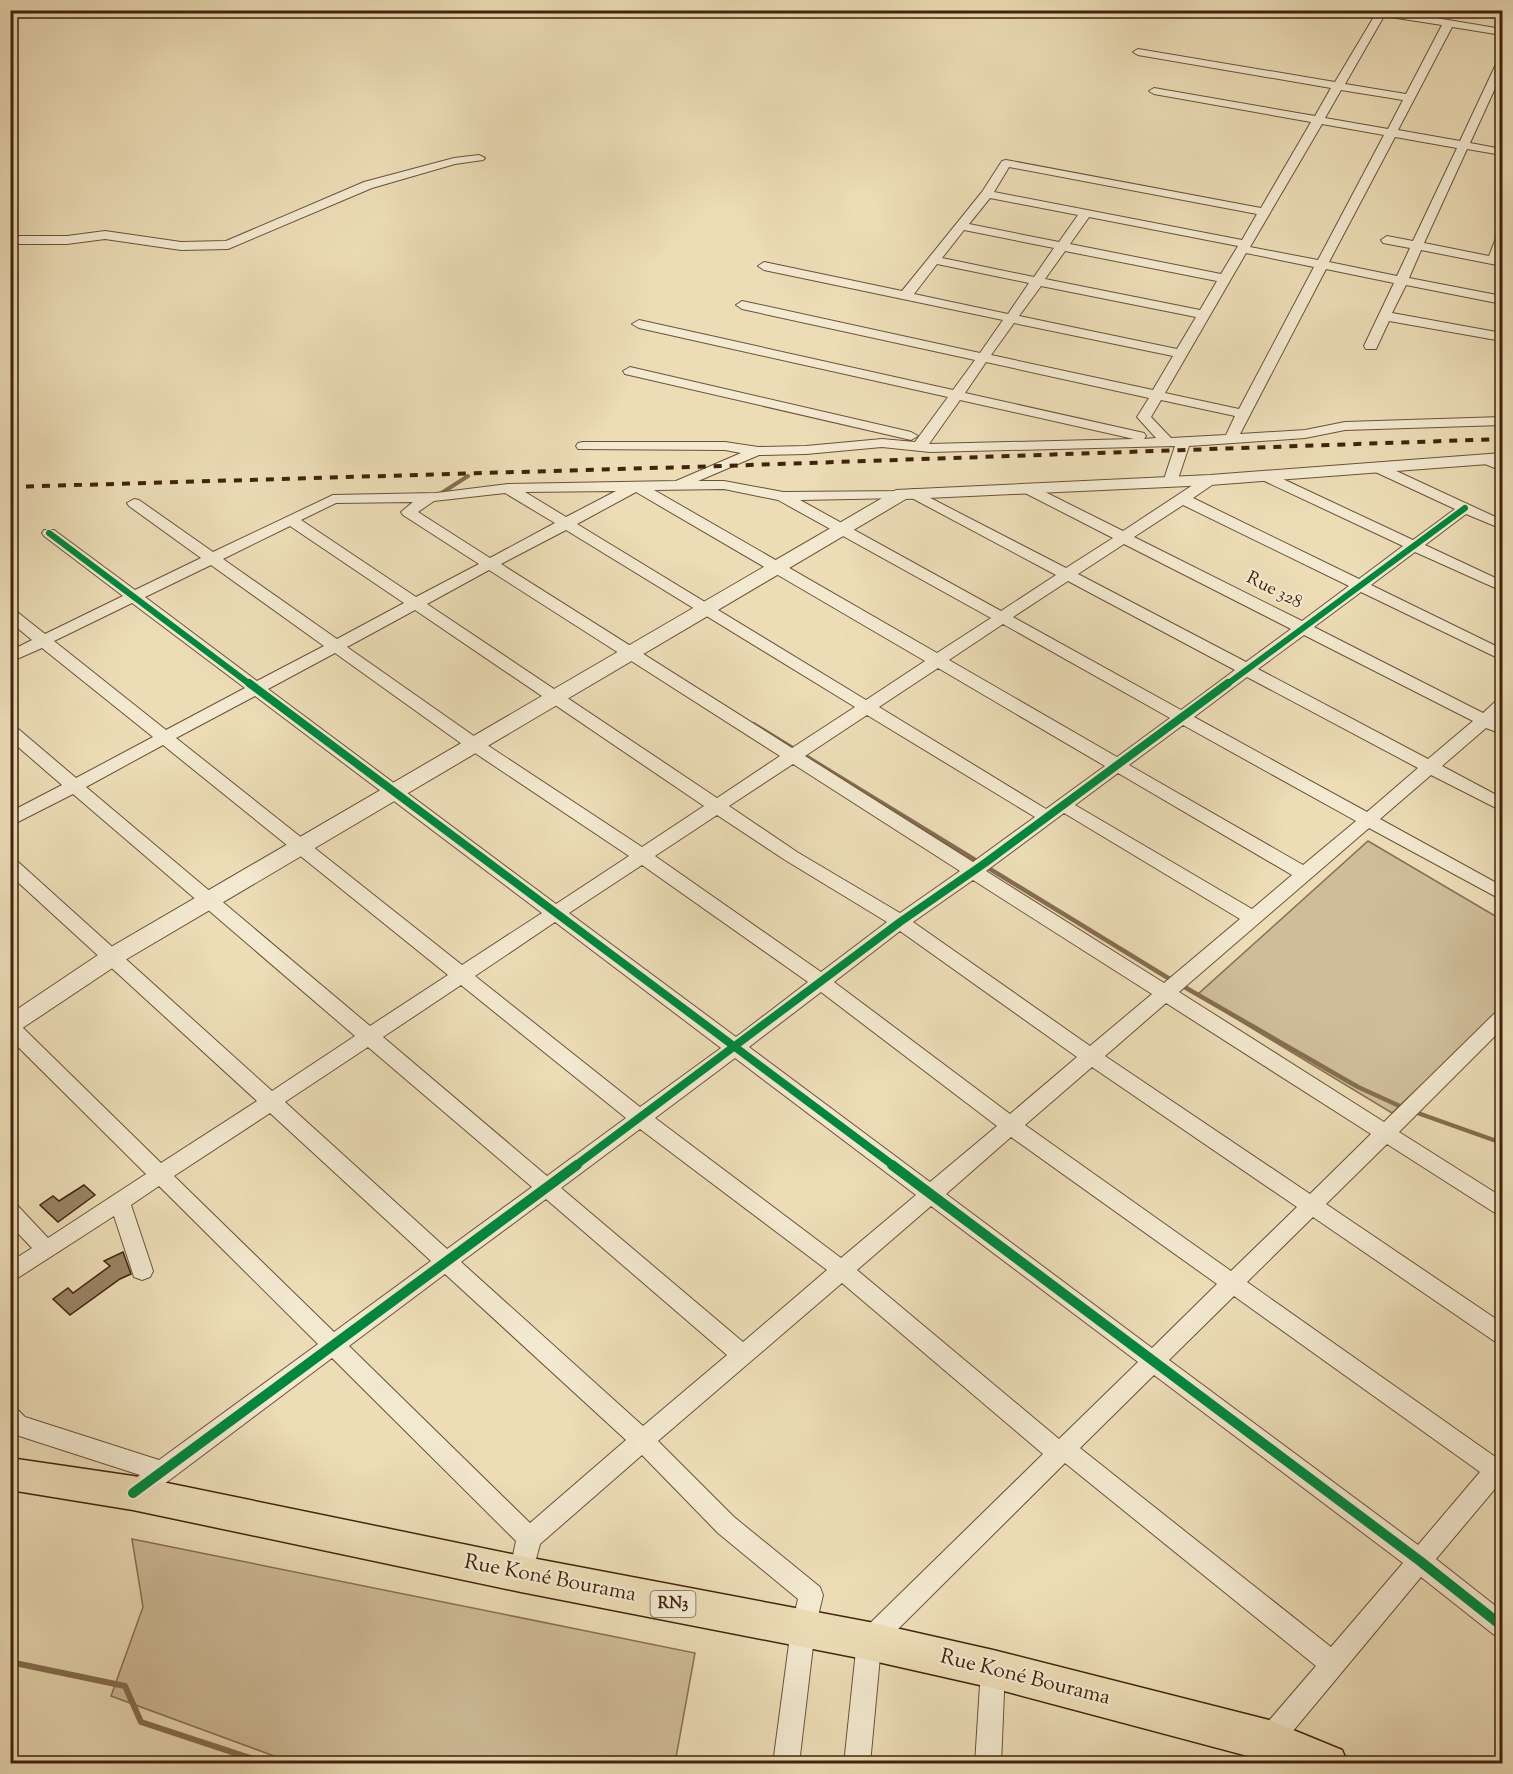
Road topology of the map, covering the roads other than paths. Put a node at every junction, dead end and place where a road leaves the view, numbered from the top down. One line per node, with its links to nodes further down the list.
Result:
1 (1366, 10): 3 (street)
2 (1438, 10): 4 (street)
3 (1381, 13): 4 (street); 9 (street)
4 (1433, 21): 5 (street)
5 (1448, 24): 6 (street); 11 (street)
6 (1503, 32)
7 (1138, 52): 9 (street)
8 (1503, 62): 14 (street)
9 (1338, 86): 11 (street); 12 (street)
10 (1154, 91): 12 (street)
11 (1409, 98): 13 (street)
12 (1319, 120): 13 (street); 18 (street)
13 (1391, 132): 14 (street); 29 (street)
14 (1464, 145): 15 (street); 25 (street)
15 (1503, 152)
16 (479, 158): 22 (street)
17 (987, 194): 18 (street); 19 (street); 20 (street)
18 (1265, 212): 26 (street)
19 (1086, 213): 24 (street); 26 (street)
20 (961, 226): 24 (street); 27 (street)
21 (1503, 238): 28 (street)
22 (10, 240)
23 (1387, 240): 25 (street)
24 (1062, 246): 31 (street); 33 (street)
25 (1417, 246): 28 (street); 32 (street)
26 (1244, 247): 29 (street); 31 (street)
27 (934, 260): 33 (street); 34 (street)
28 (1498, 261)
29 (1322, 265): 32 (street); 48 (street)
30 (764, 266): 34 (street)
31 (1225, 279): 37 (street)
32 (1401, 280): 35 (street); 38 (street)
33 (1037, 281): 37 (street); 39 (street)
34 (906, 296): 39 (street)
35 (1503, 300)
36 (742, 305): 44 (street)
37 (1204, 315): 43 (street)
38 (1385, 316): 41 (street); 42 (street)
39 (1011, 318): 43 (street); 44 (street)
40 (639, 324): 46 (street)
41 (1503, 337)
42 (1371, 346)
43 (1181, 354): 47 (street)
44 (983, 357): 46 (street); 47 (street)
45 (630, 370): 53 (street)
46 (956, 395): 51 (street); 53 (street)
47 (1157, 395): 48 (street); 51 (street)
48 (1243, 414): 50 (street)
49 (1503, 421): 50 (street)
50 (1230, 440): 52 (street)
51 (1167, 442): 52 (street); 53 (street)
52 (1185, 442): 60 (street)
53 (921, 443): 55 (street)
54 (583, 446): 55 (street)
55 (758, 451): 62 (street)
56 (1497, 461): 57 (street)
57 (1374, 466): 58 (street); 70 (street)
58 (1263, 475): 59 (street); 77 (street)
59 (1210, 480): 60 (street); 68 (street)
60 (1170, 482): 64 (street)
61 (636, 486): 62 (street); 63 (street); 72 (street); 80 (street)
62 (673, 486): 66 (street)
63 (508, 488): 67 (street); 72 (street)
64 (1028, 489): 65 (street); 76 (street, Rue 328)
65 (907, 494): 66 (street); 74 (street); 81 (street)
66 (783, 496): 74 (street)
67 (429, 498): 71 (street); 79 (street)
68 (1183, 499): 76 (street); 82 (street)
69 (134, 503): 78 (street)
70 (1465, 508): 73 (street); 77 (street)
71 (291, 520): 78 (street); 85 (street)
72 (565, 524): 79 (street); 86 (street)
73 (1503, 525)
74 (842, 529): 80 (street); 88 (street)
75 (49, 533): 84 (street)
76 (1125, 537): 81 (street); 89 (street, Rue 328)
77 (1414, 546): 82 (street); 83 (street)
78 (212, 558): 84 (street); 91 (street)
79 (492, 563): 85 (street); 92 (street)
80 (776, 568): 86 (street); 95 (street)
81 (1067, 575): 88 (street); 96 (street)
82 (1360, 585): 89 (street); 93 (street)
83 (1503, 587)
84 (134, 596): 90 (street); 97 (street)
85 (416, 604): 91 (street); 98 (street)
86 (705, 609): 92 (street); 100 (street)
87 (10, 614): 90 (street)
88 (1003, 618): 95 (street); 101 (street)
89 (1303, 628): 96 (street); 102 (street, Rue 328)
90 (44, 641): 94 (street); 104 (street)
91 (336, 646): 97 (street); 105 (street)
92 (632, 652): 98 (street); 106 (street)
93 (1503, 655)
94 (10, 657)
95 (937, 661): 100 (street); 107 (street)
96 (1246, 670): 101 (street); 108 (street)
97 (257, 688): 104 (street); 110 (street)
98 (555, 697): 105 (street); 113 (street)
99 (1503, 705): 102 (street)
100 (867, 708): 106 (street); 114 (street)
101 (1182, 717): 107 (street); 116 (street)
102 (1494, 724): 108 (street)
103 (10, 731): 109 (street)
104 (165, 738): 109 (street); 117 (street)
105 (475, 745): 110 (street); 118 (street)
106 (794, 756): 113 (street); 120 (street)
107 (1117, 765): 111 (street); 121 (street)
108 (1430, 767): 112 (street); 116 (street)
109 (75, 786): 115 (street); 123 (street)
110 (394, 792): 117 (street); 124 (street)
111 (1063, 805): 114 (street); 125 (street)
112 (1503, 805)
113 (717, 807): 118 (street); 126 (street)
114 (1047, 817): 120 (street)
115 (10, 820)
116 (1368, 820): 121 (street); 122 (street)
117 (301, 846): 123 (street); 128 (street)
118 (642, 856): 124 (street); 129 (street)
119 (10, 864): 127 (street)
120 (975, 870): 126 (street); 130 (street)
121 (1305, 874): 125 (street)
122 (1503, 894)
123 (209, 900): 127 (street); 133 (street)
124 (556, 913): 128 (street); 134 (street)
125 (1253, 918): 130 (street)
126 (900, 922): 129 (street); 135 (street)
127 (112, 957): 132 (street); 136 (street)
128 (462, 976): 133 (street); 137 (street)
129 (821, 982): 134 (street); 138 (street)
130 (1166, 993): 135 (street); 139 (street)
131 (1503, 1018): 139 (street)
132 (10, 1026): 140 (street)
133 (369, 1037): 136 (street); 141 (street)
134 (735, 1048): 137 (street); 142 (street)
135 (1091, 1058): 138 (street); 144 (street)
136 (271, 1102): 140 (street); 148 (street)
137 (640, 1118): 141 (street); 149 (street)
138 (1011, 1126): 142 (street); 152 (street)
139 (1386, 1133): 144 (street); 145 (street)
140 (161, 1175): 143 (street); 154 (street)
141 (546, 1188): 148 (street); 155 (street)
142 (931, 1194): 149 (street); 156 (street)
143 (120, 1203): 147 (street); 150 (street)
144 (1312, 1206): 152 (street); 153 (street)
145 (1503, 1207)
146 (10, 1211): 147 (street)
147 (47, 1250): 151 (street)
148 (446, 1262): 154 (street); 158 (street)
149 (842, 1270): 155 (street); 159 (street)
150 (142, 1271)
151 (10, 1274)
152 (1233, 1283): 156 (street); 160 (street)
153 (1503, 1334)
154 (333, 1345): 162 (street); 163 (street)
155 (743, 1355): 158 (street)
156 (1154, 1361): 159 (street); 164 (street)
157 (10, 1417): 162 (street)
158 (642, 1441): 163 (street); 166 (street)
159 (1062, 1452): 167 (street); 168 (street)
160 (1500, 1469): 164 (street)
161 (10, 1474): 162 (highway, Rue Koné Bourama / RN3)
162 (148, 1482): 163 (highway, Rue Koné Bourama / RN3)
163 (525, 1556): 166 (highway, Rue Koné Bourama / RN3)
164 (1420, 1561): 165 (street); 168 (street)
165 (1503, 1626)
166 (803, 1629): 167 (highway, Rue Koné Bourama / RN3); 171 (street)
167 (869, 1641): 169 (highway, Rue Koné Bourama / RN3); 172 (street)
168 (1333, 1664): 170 (street)
169 (993, 1669): 170 (highway, Rue Koné Bourama / RN3); 173 (street)
170 (1269, 1740): 174 (highway, Rue Koné Bourama / RN3)
171 (786, 1764)
172 (857, 1764)
173 (988, 1764)
174 (1328, 1764)

